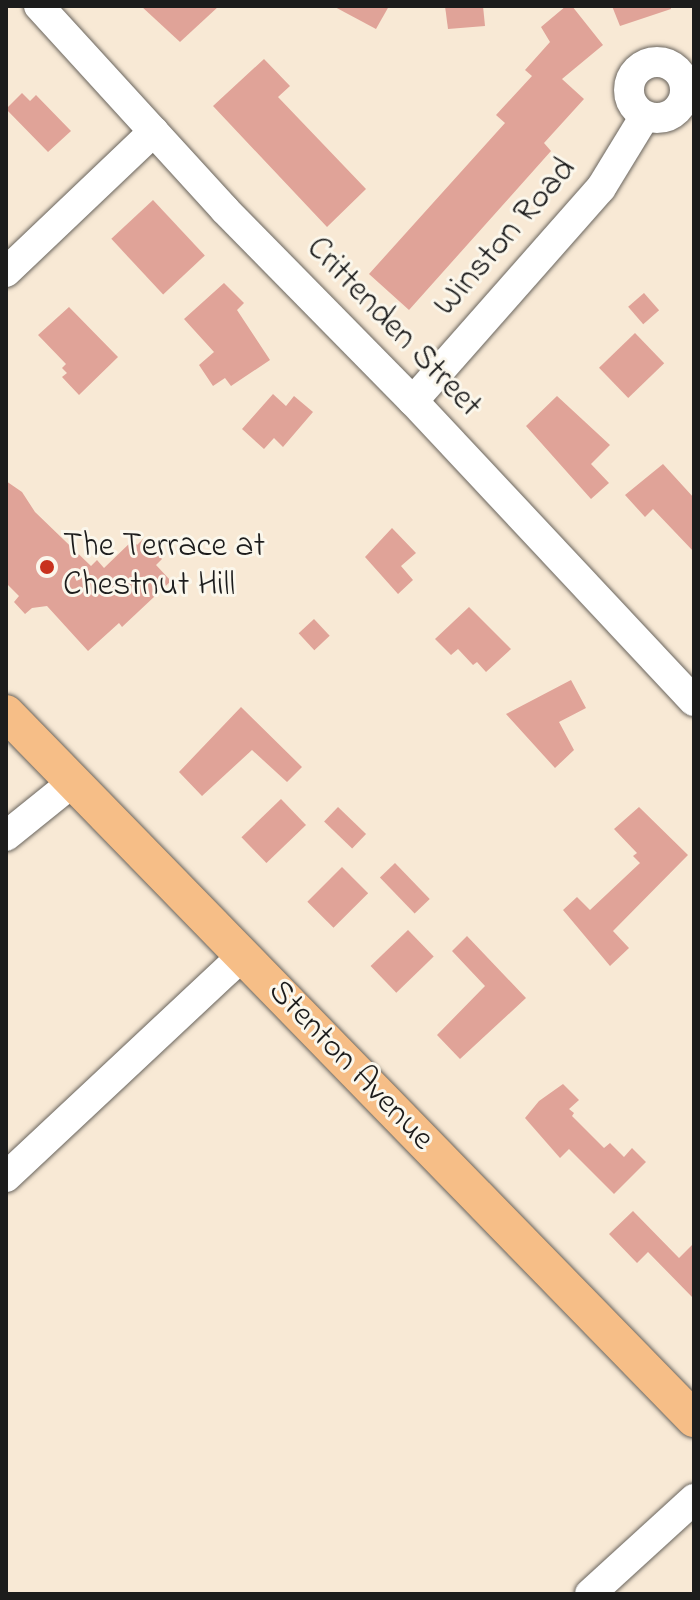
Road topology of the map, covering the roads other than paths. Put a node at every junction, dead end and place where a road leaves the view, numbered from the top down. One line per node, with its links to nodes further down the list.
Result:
1 (39, 6): 3 (street, Crittenden Street)
2 (645, 116): 5 (street, Winston Road)
3 (154, 131): 4 (street); 5 (street, Crittenden Street)
4 (6, 272)
5 (413, 401): 6 (street, Crittenden Street)
6 (694, 701)
7 (6, 713): 8 (main road, Stenton Avenue)
8 (73, 782): 9 (street); 10 (main road, Stenton Avenue)
9 (6, 836)
10 (242, 956): 11 (street); 12 (main road, Stenton Avenue)
11 (6, 1177)
12 (694, 1419)
13 (694, 1499): 14 (street)
14 (590, 1594)

